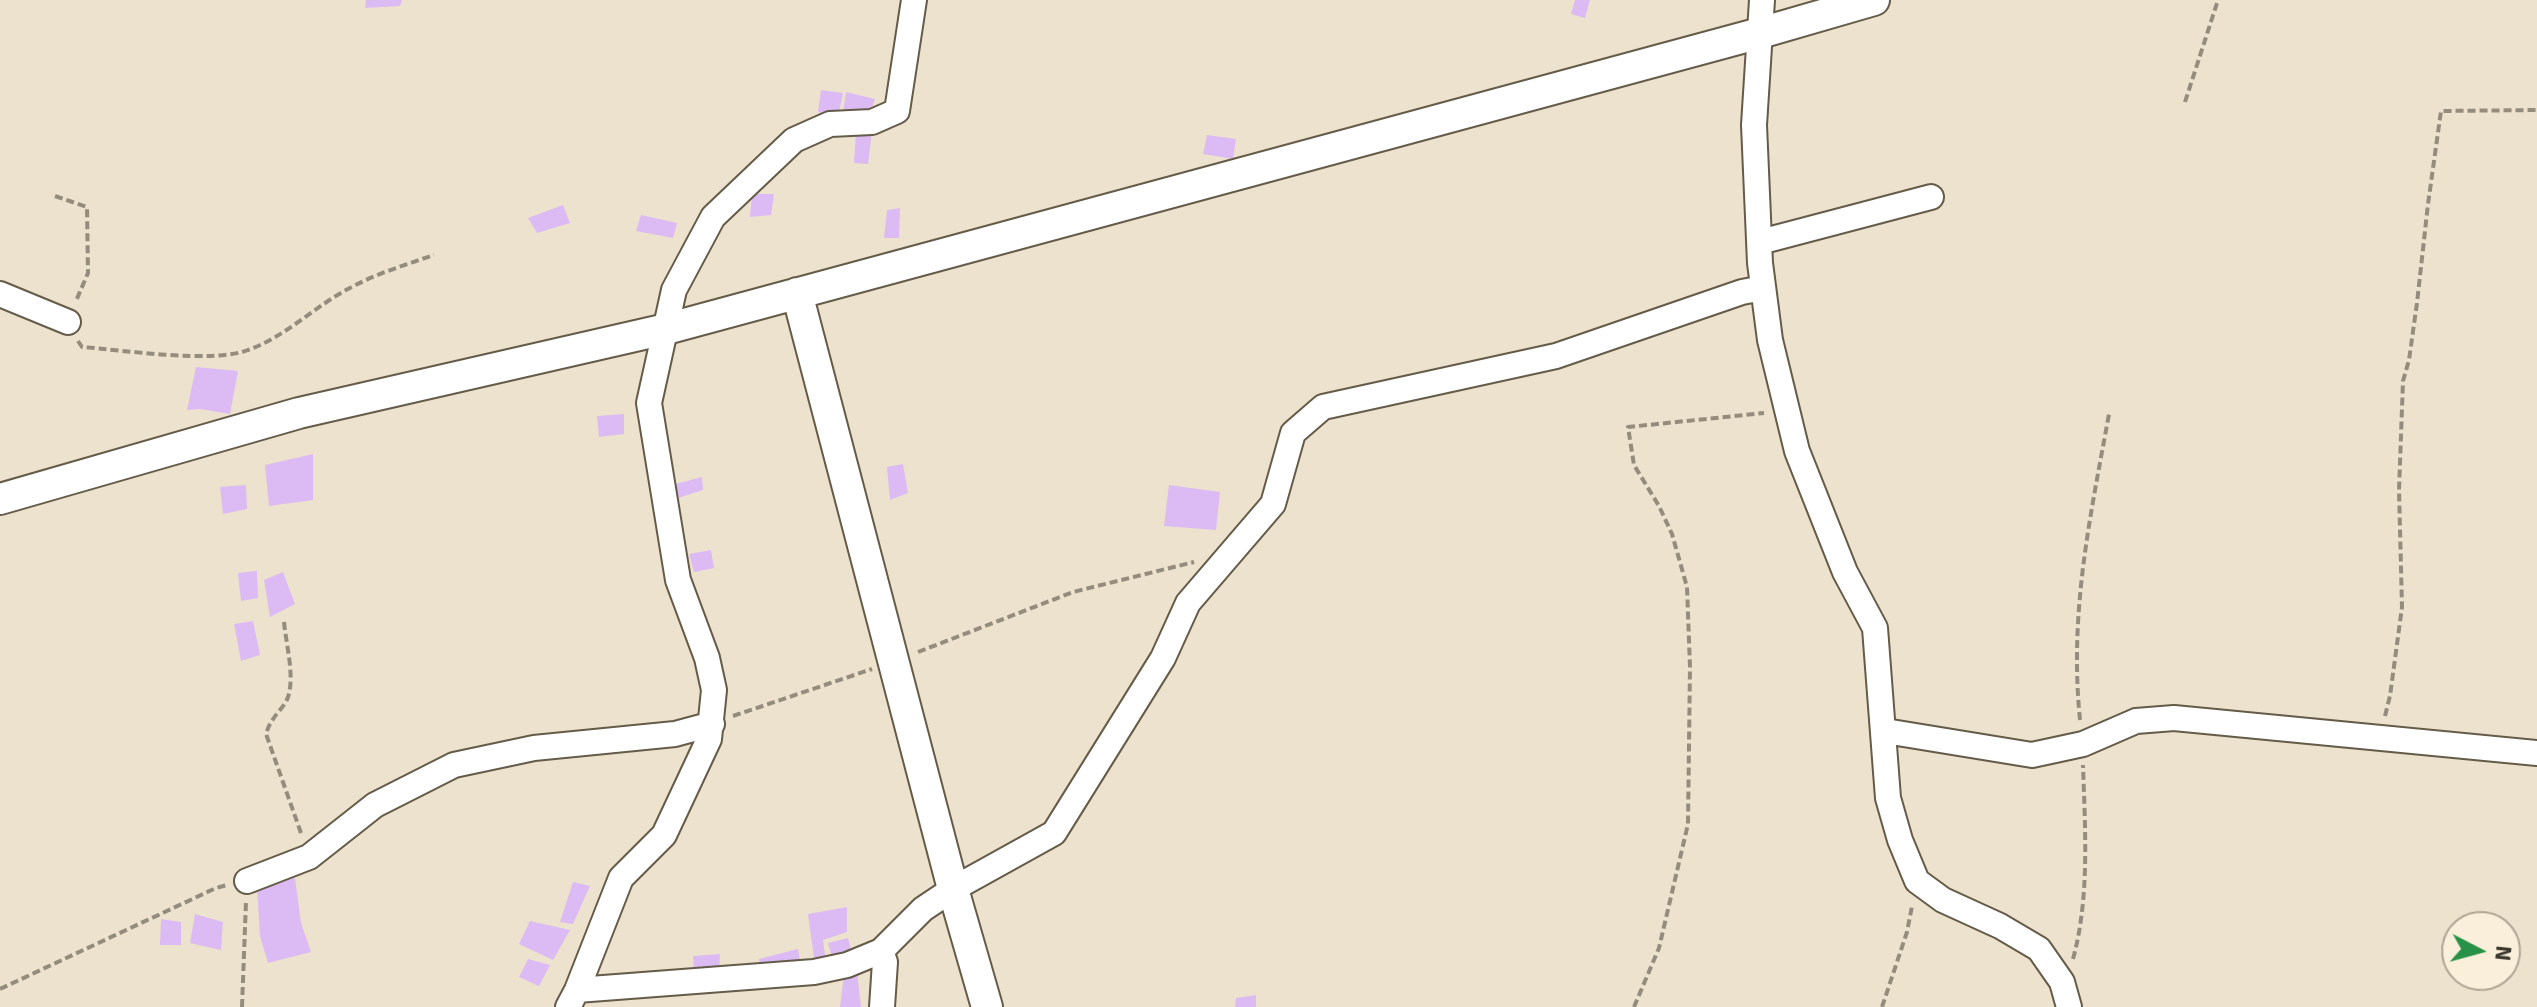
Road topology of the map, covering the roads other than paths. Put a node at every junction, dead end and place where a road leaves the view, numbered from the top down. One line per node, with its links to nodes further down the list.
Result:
1 (914, 0): 11 (street)
2 (1762, 0): 4 (street)
3 (1874, 0): 4 (street)
4 (1760, 33): 6 (street); 8 (street)
5 (1931, 197): 6 (street)
6 (1760, 242): 7 (street)
7 (1763, 288): 14 (street); 17 (street)
8 (797, 293): 11 (street); 17 (street)
9 (0, 294): 10 (street)
10 (68, 322)
11 (666, 329): 12 (street); 13 (street)
12 (0, 499)
13 (712, 724): 16 (street); 19 (street)
14 (1885, 731): 15 (street); 20 (street)
15 (2537, 753)
16 (247, 881)
17 (953, 889): 18 (street); 22 (street)
18 (881, 951): 19 (street); 21 (street)
19 (572, 999)
20 (2067, 1000)
21 (882, 1007)
22 (987, 1007)

